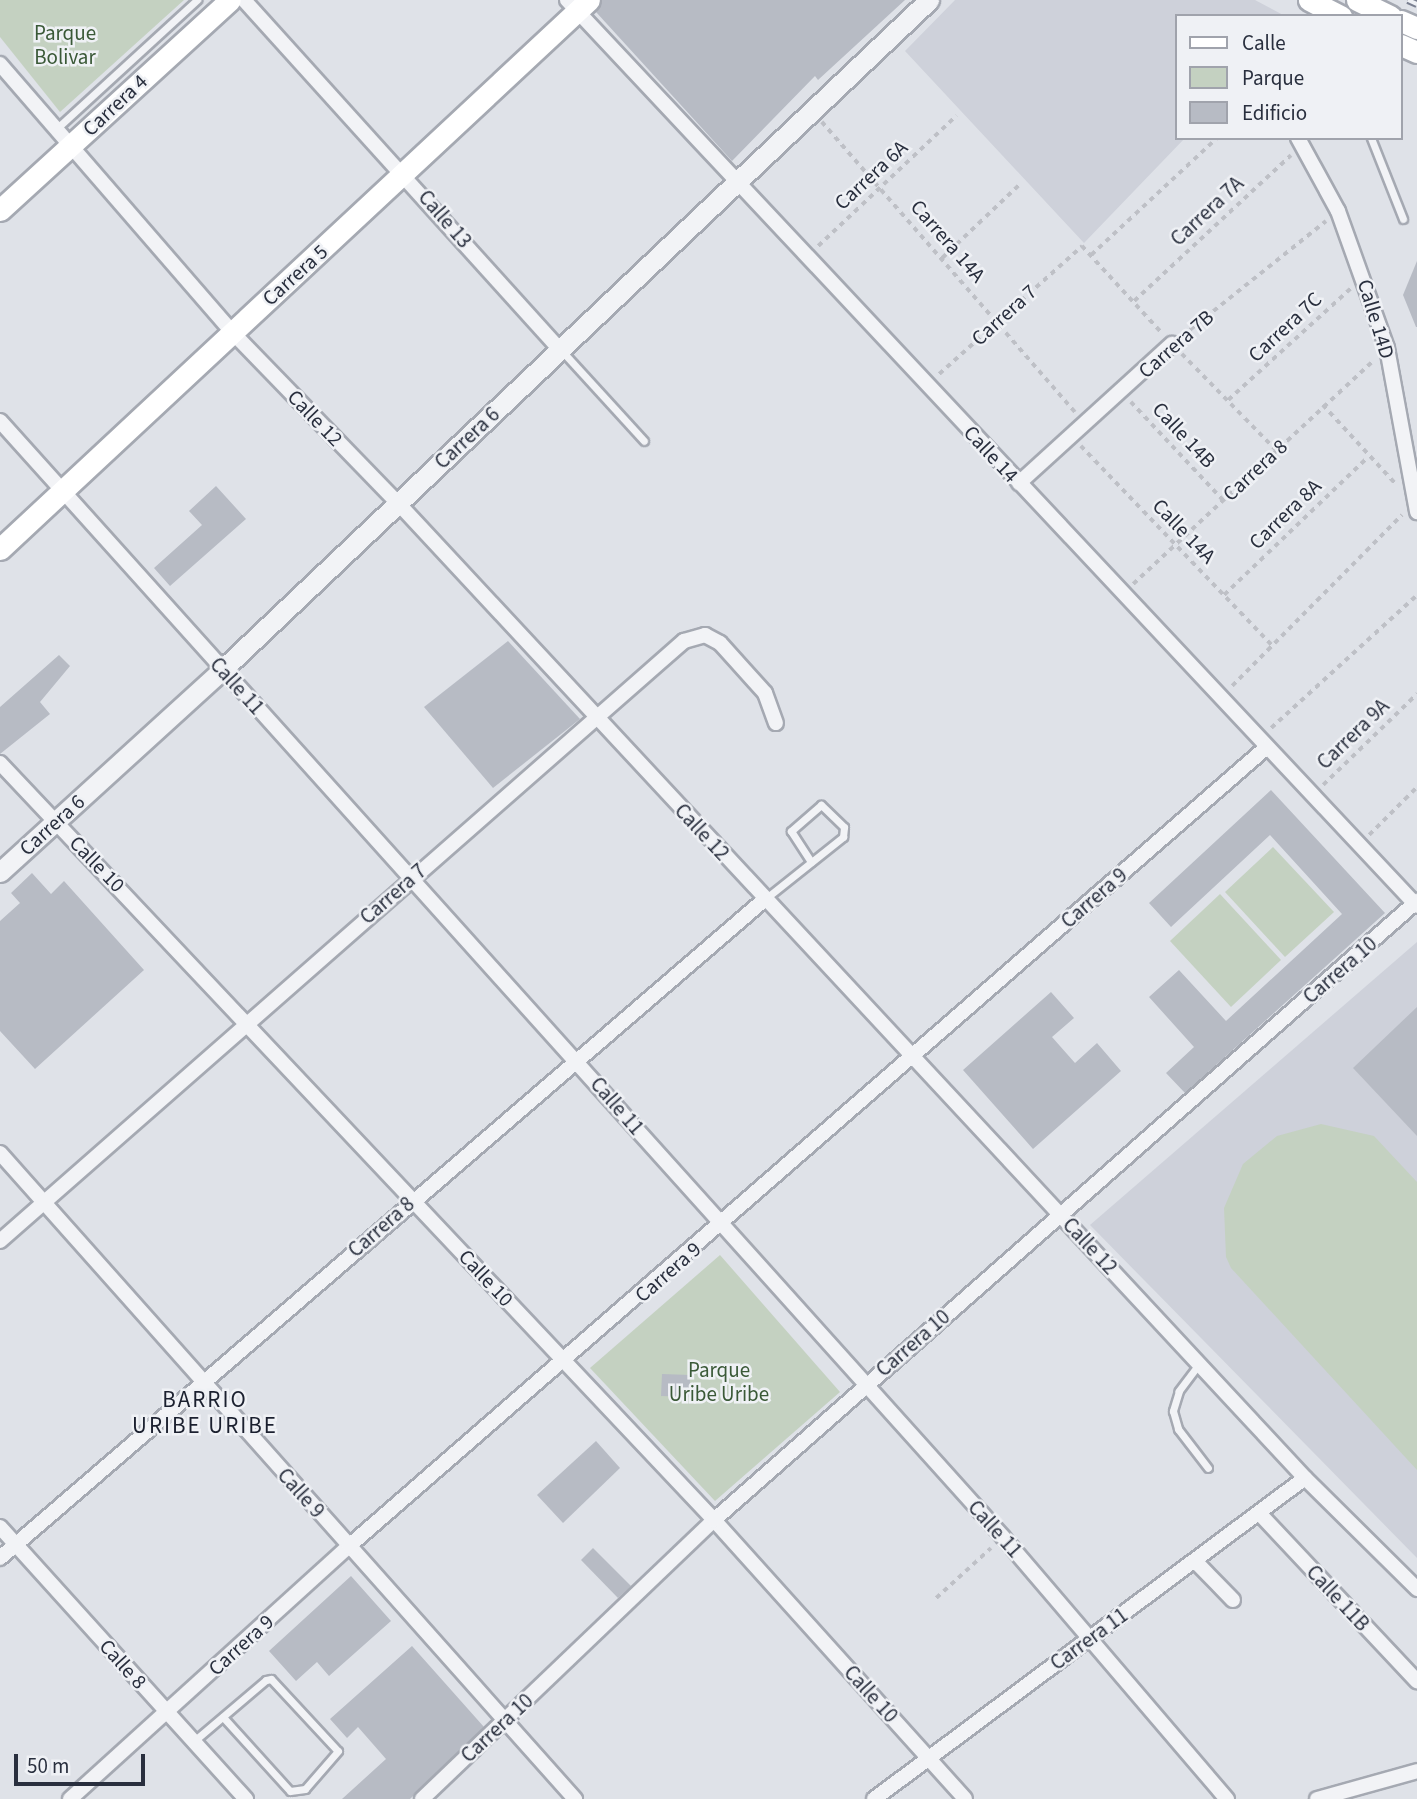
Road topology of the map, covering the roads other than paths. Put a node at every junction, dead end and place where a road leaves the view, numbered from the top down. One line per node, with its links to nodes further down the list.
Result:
1 (197, 0): 11 (lane)
2 (230, 0): 14 (main road, Carrera 4)
3 (244, 0): 15 (street, Calle 13)
4 (929, 0): 16 (street, Carrera 6)
5 (1309, 0): 8 (main road)
6 (1357, 0): 9 (main road)
7 (578, 4): 15 (main road, Carrera 5); 16 (street, Calle 14)
8 (1336, 11)
9 (1386, 14)
10 (0, 64): 11 (street, Calle 12)
11 (55, 130): 14 (street, Calle 12)
12 (1372, 140): 18 (lane)
13 (1300, 141): 27 (street, Calle 14D)
14 (69, 148): 17 (main road, Carrera 4); 19 (street, Calle 12)
15 (406, 175): 19 (main road, Carrera 5); 21 (street, Calle 13)
16 (737, 183): 21 (street, Carrera 6); 24 (street, Calle 14)
17 (0, 210)
18 (1402, 219)
19 (232, 332): 25 (main road, Carrera 5); 26 (street, Calle 12)
20 (1172, 344): 24 (street, Carrera 7B)
21 (560, 350): 23 (lane, Calle 13); 26 (street, Carrera 6)
22 (0, 421): 25 (street, Calle 11)
23 (644, 440)
24 (1019, 483): 32 (street, Calle 14)
25 (63, 492): 28 (main road, Carrera 5); 29 (street, Calle 11)
26 (398, 503): 29 (street, Carrera 6); 30 (street, Calle 12)
27 (1416, 507)
28 (0, 549)
29 (222, 670): 34 (street, Carrera 6); 37 (street, Calle 11)
30 (594, 717): 31 (street, Carrera 7); 37 (street, Carrera 7); 38 (street, Calle 12)
31 (776, 723)
32 (1263, 743): 39 (street, Calle 14); 41 (street, Carrera 9)
33 (0, 763): 34 (street, Calle 10)
34 (56, 821): 36 (street, Carrera 6); 40 (street, Calle 10)
35 (811, 862): 35 (lane); 38 (lane)
36 (0, 872)
37 (411, 878): 40 (street, Carrera 7); 42 (street, Calle 11)
38 (765, 899): 41 (street, Calle 12); 42 (street, Carrera 8)
39 (1416, 904): 46 (street, Carrera 10)
40 (248, 1020): 44 (street, Calle 10); 45 (street, Carrera 7)
41 (914, 1056): 46 (street, Calle 12); 47 (street, Carrera 9)
42 (577, 1060): 44 (street, Carrera 8); 47 (street, Calle 11)
43 (0, 1153): 45 (street, Calle 9)
44 (413, 1199): 49 (street, Calle 10); 51 (street, Carrera 8)
45 (45, 1202): 48 (street, Carrera 7); 51 (street, Calle 9)
46 (1060, 1214): 50 (street, Calle 12); 52 (street, Carrera 10)
47 (721, 1226): 49 (street, Carrera 9); 52 (street, Calle 11)
48 (0, 1241)
49 (565, 1364): 56 (street, Calle 10); 59 (street, Carrera 9)
50 (1199, 1364): 53 (lane); 54 (street, Calle 12)
51 (202, 1383): 58 (street, Carrera 8); 59 (street, Calle 9)
52 (864, 1386): 56 (street, Carrera 10); 64 (street, Calle 11)
53 (1208, 1468)
54 (1305, 1478): 55 (street, Carrera 11); 62 (street, Calle 12)
55 (1259, 1513): 61 (street, Carrera 11); 65 (street, Calle 11B)
56 (714, 1520): 68 (street, Carrera 10); 70 (street, Calle 10)
57 (0, 1527): 58 (street, Calle 8)
58 (16, 1544): 60 (street, Carrera 8); 66 (street, Calle 8)
59 (349, 1546): 66 (street, Carrera 9); 68 (street, Calle 9)
60 (0, 1558)
61 (1196, 1562): 63 (street); 64 (street, Carrera 11)
62 (1417, 1590)
63 (1233, 1600)
64 (1091, 1636): 70 (street, Carrera 11); 79 (street, Calle 11)
65 (1417, 1681)
66 (166, 1712): 69 (street, Calle 8); 73 (street, Carrera 9)
67 (223, 1717): 67 (lane); 69 (lane)
68 (508, 1719): 75 (street, Carrera 10); 76 (street, Calle 9)
69 (193, 1741): 74 (street, Calle 8)
70 (930, 1760): 77 (street, Carrera 11); 78 (street, Calle 10)
71 (1417, 1771): 72 (street)
72 (1326, 1797)
73 (70, 1799)
74 (246, 1799)
75 (422, 1799)
76 (575, 1799)
77 (874, 1799)
78 (965, 1799)
79 (1227, 1799)

